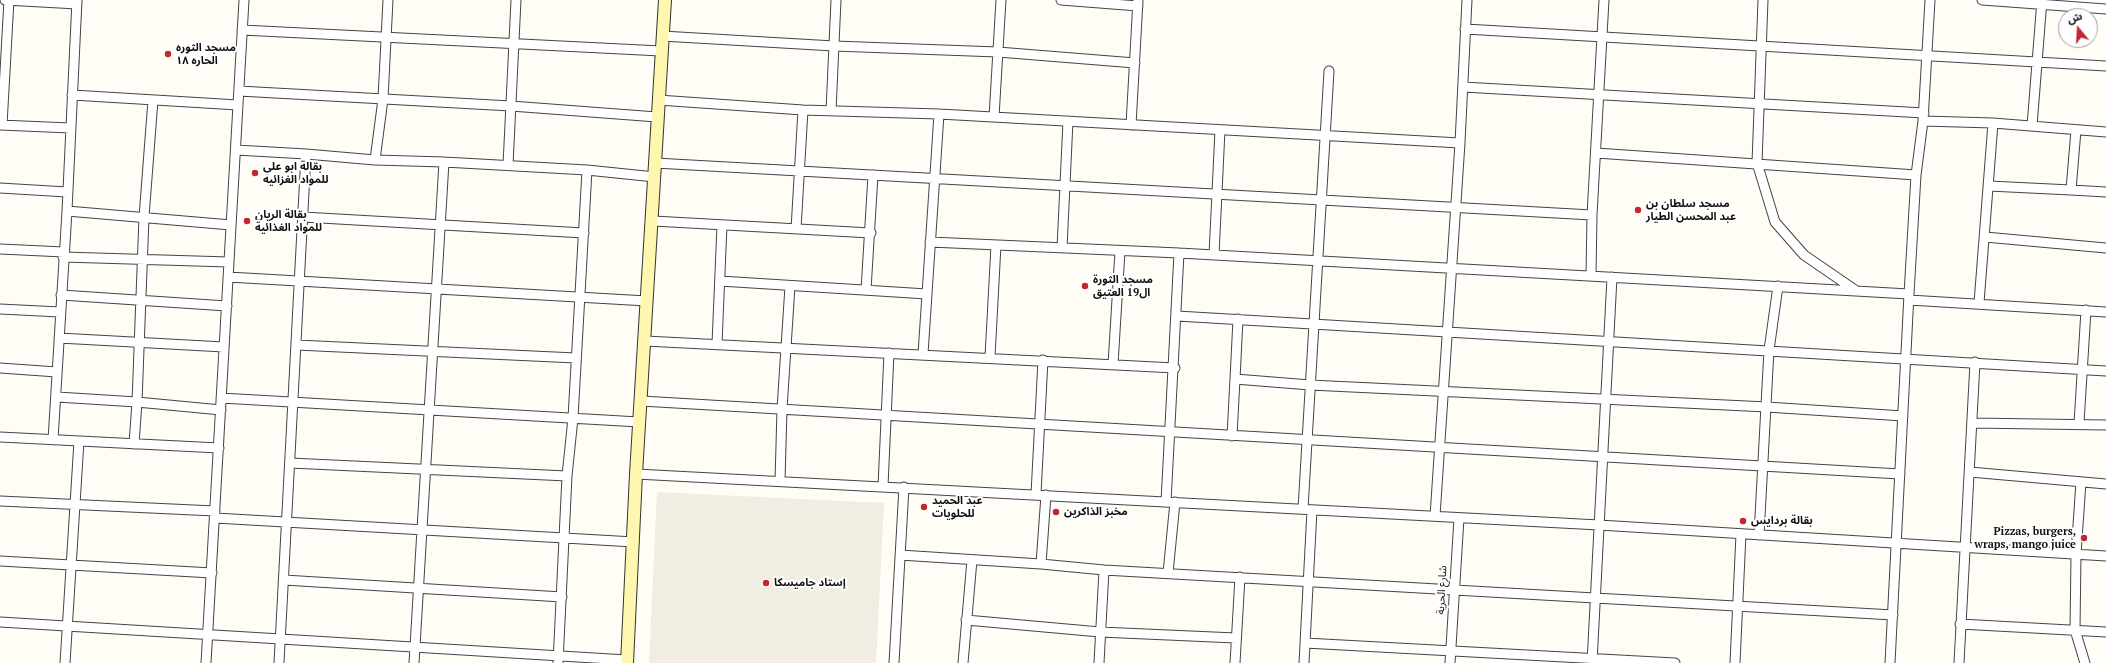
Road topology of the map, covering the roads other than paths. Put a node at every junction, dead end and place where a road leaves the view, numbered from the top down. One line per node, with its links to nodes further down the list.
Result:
1 (5, 0): 2 (street)
2 (9, 0): 15 (street); 31 (street)
3 (244, 0): 20 (street)
4 (388, 0): 22 (street)
5 (516, 0): 24 (street)
6 (665, 0): 21 (street)
7 (836, 0): 25 (street)
8 (1001, 0): 28 (street)
9 (1061, 0): 17 (street)
10 (1467, 0): 19 (street)
11 (1604, 0): 23 (street)
12 (1763, 0): 26 (street)
13 (1930, 0): 29 (street)
14 (1982, 0): 16 (street)
15 (77, 2): 38 (street)
16 (2042, 2): 18 (street); 32 (street)
17 (1138, 3): 30 (street)
18 (2106, 9)
19 (1465, 29): 23 (street); 35 (street)
20 (242, 30): 22 (street); 36 (street)
21 (662, 36): 25 (street); 27 (street)
22 (386, 37): 24 (street); 39 (street)
23 (1602, 37): 26 (street); 37 (street)
24 (514, 43): 27 (street); 44 (street)
25 (834, 46): 28 (street); 46 (street)
26 (1760, 46): 29 (street); 42 (street)
27 (661, 51): 41 (street)
28 (998, 52): 30 (street); 49 (street)
29 (1927, 56): 32 (street); 50 (street)
30 (1134, 63): 53 (street)
31 (3, 64): 54 (street)
32 (2037, 64): 33 (street); 55 (street)
33 (2106, 66)
34 (1329, 71): 60 (street)
35 (1463, 87): 37 (street); 61 (street)
36 (239, 91): 39 (street); 43 (street)
37 (1599, 94): 42 (street); 64 (street)
38 (72, 95): 40 (street); 56 (street)
39 (383, 99): 44 (street); 65 (street)
40 (153, 100): 43 (street); 87 (street)
41 (658, 100): 45 (street); 48 (street)
42 (1759, 102): 50 (street); 67 (street)
43 (238, 105): 62 (street)
44 (510, 106): 48 (street); 69 (street)
45 (803, 110): 46 (street); 71 (street)
46 (831, 111): 47 (street)
47 (939, 114): 49 (street); 75 (street)
48 (657, 117): 68 (street)
49 (994, 117): 51 (street)
50 (1923, 117): 52 (street); 73 (street)
51 (1068, 121): 53 (street); 76 (street)
52 (1993, 123): 55 (street); 77 (street)
53 (1131, 124): 57 (street)
54 (1, 125): 56 (street)
55 (2032, 126): 58 (street)
56 (70, 128): 80 (street)
57 (1220, 130): 60 (street); 82 (street)
58 (2076, 130): 59 (street); 79 (street)
59 (2106, 132)
60 (1326, 136): 61 (street); 83 (street)
61 (1460, 143): 84 (street)
62 (236, 150): 63 (street); 90 (street)
63 (306, 154): 65 (street); 88 (street)
64 (1596, 154): 67 (street); 86 (street)
65 (375, 160): 66 (street)
66 (444, 162): 69 (street); 91 (street)
67 (1757, 163): 73 (street); 119 (street)
68 (655, 164): 71 (street); 74 (street)
69 (508, 165): 70 (street)
70 (587, 170): 74 (street); 94 (street)
71 (800, 171): 72 (street); 93 (street)
72 (873, 175): 75 (street); 95 (street)
73 (1916, 175): 123 (street)
74 (654, 177): 89 (street)
75 (934, 178): 76 (street); 97 (street)
76 (1065, 186): 82 (street); 99 (street)
77 (1989, 186): 79 (street); 96 (street)
78 (0, 188): 80 (street)
79 (2071, 190): 81 (street)
80 (67, 192): 85 (street)
81 (2106, 192)
82 (1217, 194): 83 (street); 105 (street)
83 (1322, 200): 84 (street); 107 (street)
84 (1456, 208): 86 (street); 109 (street)
85 (67, 211): 87 (street); 104 (street)
86 (1592, 215): 110 (street)
87 (144, 217): 90 (street); 106 (street)
88 (303, 217): 91 (street); 113 (street)
89 (653, 221): 92 (street); 125 (street)
90 (231, 225): 108 (street)
91 (440, 225): 94 (street); 117 (street)
92 (722, 225): 93 (street); 114 (street)
93 (796, 229): 95 (street)
94 (584, 233): 122 (street)
95 (871, 233): 118 (street)
96 (1985, 237): 100 (street); 126 (street)
97 (930, 242): 98 (street); 120 (street)
98 (996, 245): 99 (street); 149 (street)
99 (1062, 248): 102 (street)
100 (2106, 248)
101 (0, 249): 104 (street)
102 (1120, 251): 103 (street); 153 (street)
103 (1180, 253): 105 (street); 132 (street)
104 (64, 254): 106 (street); 121 (street)
105 (1214, 255): 107 (street)
106 (143, 259): 108 (street); 124 (street)
107 (1318, 261): 109 (street); 134 (street)
108 (229, 262): 111 (street)
109 (1452, 268): 110 (street); 135 (street)
110 (1591, 276): 112 (street)
111 (228, 277): 113 (street); 127 (street)
112 (1612, 277): 116 (street); 139 (street)
113 (300, 280): 117 (street); 141 (street)
114 (720, 281): 115 (street); 140 (street)
115 (790, 286): 118 (street); 143 (street)
116 (1778, 286): 119 (street); 144 (street)
117 (436, 288): 122 (street); 145 (street)
118 (866, 290): 120 (street)
119 (1855, 290): 123 (street)
120 (927, 294): 147 (street)
121 (61, 295): 124 (street); 130 (street)
122 (580, 297): 125 (street); 148 (street)
123 (1909, 297): 126 (street); 151 (street)
124 (142, 300): 127 (street); 138 (street)
125 (647, 301): 137 (street)
126 (1979, 303): 129 (street)
127 (227, 306): 142 (street)
128 (0, 309): 130 (street)
129 (2086, 310): 131 (street); 156 (street)
130 (60, 312): 136 (street)
131 (2106, 312)
132 (1177, 316): 133 (street); 155 (street)
133 (1238, 319): 134 (street); 159 (street)
134 (1314, 324): 135 (street); 160 (street)
135 (1448, 332): 139 (street); 161 (street)
136 (59, 338): 138 (street); 158 (street)
137 (645, 341): 140 (street); 165 (street)
138 (140, 342): 142 (street); 166 (street)
139 (1610, 342): 144 (street); 164 (street)
140 (717, 344): 143 (street)
141 (296, 345): 145 (street); 167 (street)
142 (224, 346): 163 (street)
143 (787, 349): 146 (street); 169 (street)
144 (1769, 350): 151 (street); 168 (street)
145 (433, 351): 148 (street); 171 (street)
146 (889, 352): 147 (street); 172 (street)
147 (923, 354): 149 (street)
148 (576, 358): 174 (street)
149 (990, 358): 150 (street)
150 (1043, 360): 153 (street); 178 (street)
151 (1906, 360): 152 (street); 173 (street)
152 (1975, 362): 156 (street); 176 (street)
153 (1113, 364): 155 (street)
154 (0, 368): 158 (street)
155 (1175, 368): 180 (street)
156 (2083, 370): 157 (street); 177 (street)
157 (2106, 371)
158 (57, 372): 162 (street)
159 (1235, 379): 160 (street); 181 (street)
160 (1310, 385): 161 (street); 184 (street)
161 (1443, 392): 164 (street); 188 (street)
162 (57, 397): 166 (street); 183 (street)
163 (222, 398): 167 (street); 170 (street)
164 (1606, 400): 168 (street); 189 (street)
165 (641, 401): 169 (street); 175 (street)
166 (138, 402): 170 (street); 186 (street)
167 (293, 402): 171 (street); 190 (street)
168 (1767, 407): 173 (street); 191 (street)
169 (782, 409): 172 (street); 197 (street)
170 (221, 410): 187 (street)
171 (429, 410): 174 (street); 192 (street)
172 (886, 416): 178 (street); 200 (street)
173 (1903, 416): 195 (street)
174 (573, 418): 175 (street); 196 (street)
175 (639, 422): 194 (street)
176 (1972, 423): 177 (street); 193 (street)
177 (2079, 423): 179 (street)
178 (1039, 424): 180 (street); 202 (street)
179 (2106, 424)
180 (1171, 431): 181 (street); 205 (street)
181 (1232, 436): 184 (street)
182 (0, 437): 183 (street)
183 (54, 440): 185 (street)
184 (1306, 440): 188 (street); 207 (street)
185 (79, 441): 186 (street); 206 (street)
186 (134, 444): 187 (street)
187 (219, 448): 208 (street)
188 (1439, 449): 189 (street); 209 (street)
189 (1601, 457): 191 (street); 212 (street)
190 (290, 463): 192 (street); 211 (street)
191 (1762, 465): 195 (street); 215 (street)
192 (426, 470): 196 (street); 213 (street)
193 (1970, 472): 198 (street); 219 (street)
194 (636, 474): 197 (street); 217 (street)
195 (1900, 474): 218 (street)
196 (568, 476): 216 (street)
197 (780, 481): 200 (street)
198 (2081, 482): 199 (street); 220 (street)
199 (2106, 484)
200 (883, 486): 201 (street)
201 (904, 487): 202 (street); 221 (street)
202 (1036, 494): 203 (street)
203 (1046, 495): 205 (street); 225 (street)
204 (0, 501): 206 (street)
205 (1170, 502): 207 (street); 229 (street)
206 (75, 505): 208 (street); 226 (street)
207 (1308, 510): 209 (street); 232 (street)
208 (215, 514): 211 (street); 228 (street)
209 (1434, 516): 210 (street)
210 (1459, 518): 212 (street); 234 (street, شارع الحرية)
211 (287, 522): 213 (street); 231 (street)
212 (1600, 525): 214 (street); 236 (street)
213 (422, 529): 216 (street); 233 (street)
214 (1742, 534): 215 (street); 237 (street)
215 (1759, 535): 218 (street)
216 (566, 537): 217 (street); 235 (street)
217 (634, 542): 254 (street)
218 (1896, 544): 219 (street); 238 (street)
219 (1964, 548): 220 (street); 241 (street)
220 (2076, 554): 222 (street); 243 (street)
221 (900, 555): 223 (street); 259 (street)
222 (2106, 556)
223 (972, 560): 225 (street); 239 (street)
224 (0, 561): 226 (street)
225 (1041, 564): 227 (street)
226 (71, 565): 228 (street); 242 (street)
227 (1104, 570): 229 (street); 244 (street)
228 (212, 573): 246 (street)
229 (1168, 573): 230 (street)
230 (1240, 577): 232 (street); 248 (street)
231 (284, 580): 233 (street); 247 (street)
232 (1308, 580): 234 (street); 249 (street)
233 (419, 588): 235 (street); 250 (street)
234 (1453, 590): 236 (street); 251 (street, شارع الحرية)
235 (562, 597): 252 (street)
236 (1595, 597): 237 (street); 253 (street)
237 (1738, 606): 238 (street); 266 (street)
238 (1893, 615): 267 (street)
239 (966, 620): 244 (street); 260 (street)
240 (0, 622): 242 (street)
241 (1960, 624): 243 (street); 268 (street)
242 (68, 626): 246 (street); 255 (street)
243 (2075, 630): 245 (street); 269 (street)
244 (1100, 632): 248 (street); 261 (street)
245 (2106, 632)
246 (208, 634): 247 (street); 256 (street)
247 (281, 638): 250 (street); 257 (street)
248 (1236, 638): 262 (street)
249 (1305, 643): 251 (street); 263 (street)
250 (415, 646): 252 (street); 258 (street)
251 (1451, 650): 253 (street); 264 (street, شارع الحرية)
252 (558, 659): 254 (street)
253 (1592, 660): 265 (street)
254 (627, 661)
255 (65, 663)
256 (206, 663)
257 (279, 663)
258 (414, 663)
259 (894, 663)
260 (964, 663)
261 (1099, 663)
262 (1235, 663)
263 (1304, 663)
264 (1450, 663)
265 (1675, 663)
266 (1736, 663)
267 (1890, 663)
268 (1959, 663)
269 (2085, 663)

